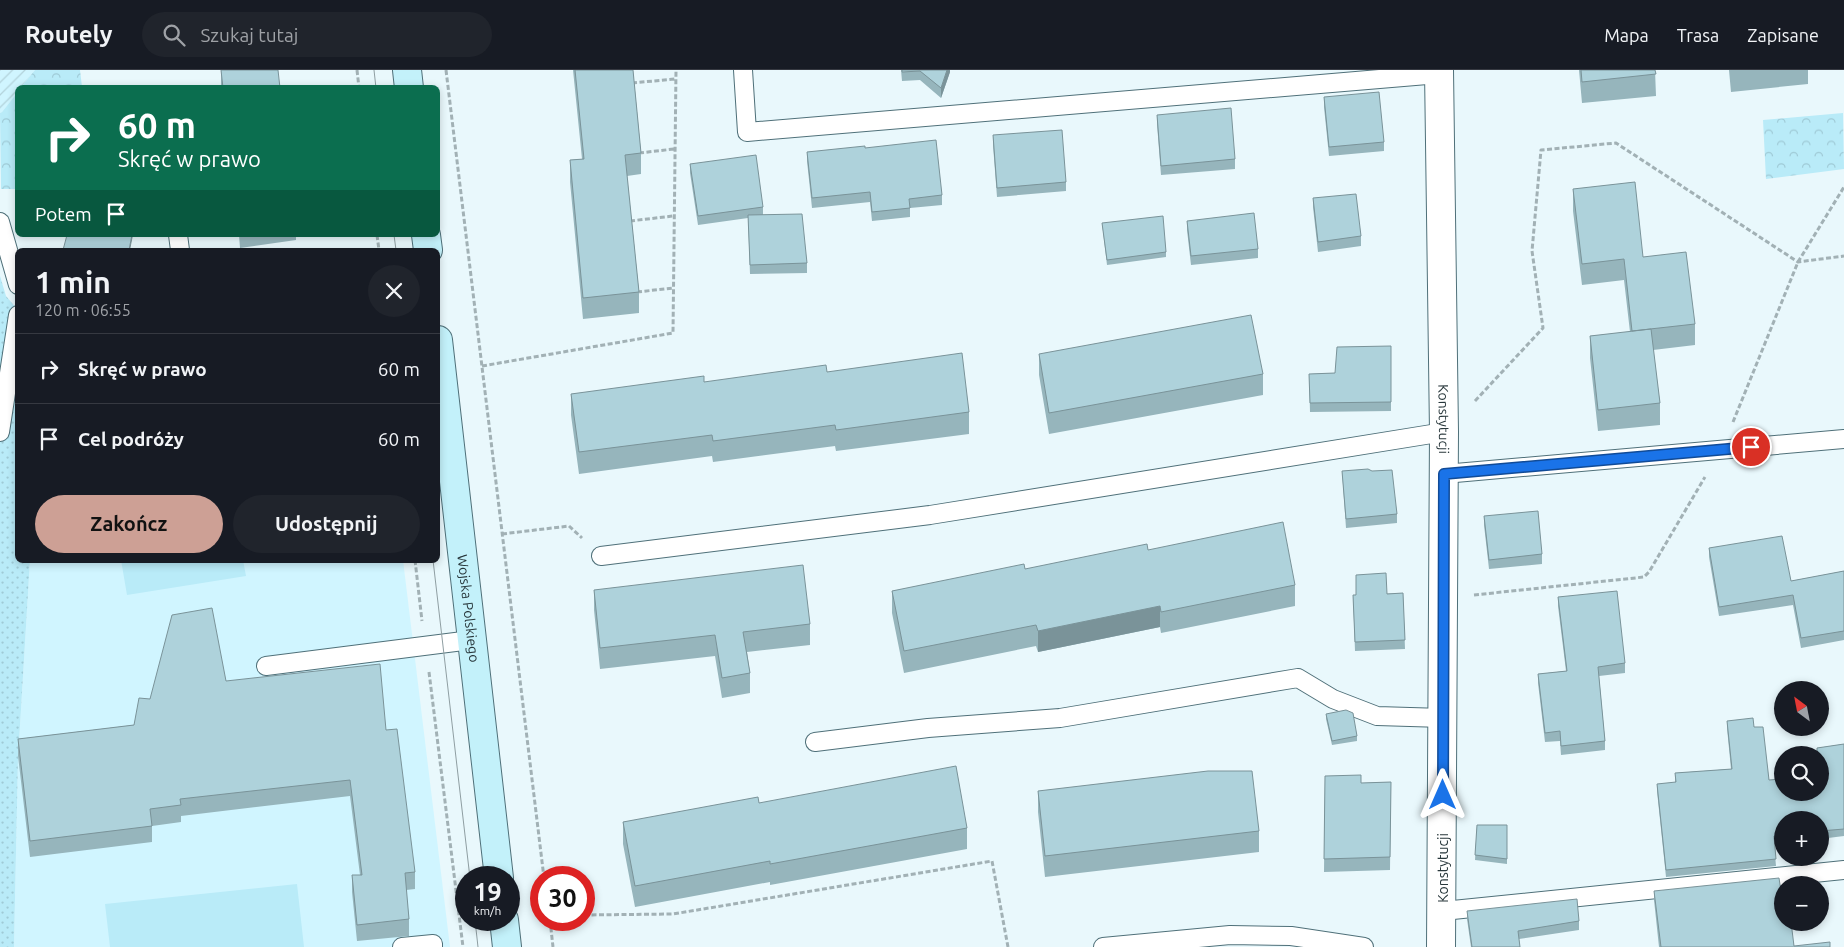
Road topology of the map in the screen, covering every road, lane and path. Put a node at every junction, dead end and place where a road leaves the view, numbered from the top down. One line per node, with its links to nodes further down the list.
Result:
1 (357, 70): 9 (path)
2 (407, 70): 10 (main road)
3 (446, 70): 21 (path)
4 (676, 70): 7 (path)
5 (743, 70): 6 (lane)
6 (1439, 72): 23 (street, Konstytucji)
7 (675, 79): 8 (path); 11 (path)
8 (632, 83)
9 (359, 85)
10 (409, 85)
11 (674, 149): 12 (path); 13 (path)
12 (639, 153)
13 (673, 216): 14 (path); 17 (path)
14 (630, 221)
15 (0, 222): 16 (lane)
16 (15, 274)
17 (673, 288): 18 (path); 21 (path)
18 (637, 292)
19 (15, 334): 22 (lane)
20 (440, 358): 29 (main road, Wojska Polskiego)
21 (482, 366): 26 (path)
22 (0, 432)
23 (1444, 432): 25 (street, Konstytucji); 27 (lane)
24 (1844, 439): 25 (lane)
25 (1444, 474): 32 (street, Konstytucji)
26 (502, 534): 27 (path); 35 (path)
27 (601, 556)
28 (415, 563): 30 (path)
29 (471, 640): 30 (lane); 34 (main road, Wojska Polskiego)
30 (425, 646): 31 (lane); 43 (path)
31 (266, 666)
32 (1443, 718): 33 (lane); 37 (street, Konstytucji)
33 (815, 742)
34 (498, 866)
35 (543, 866)
36 (1844, 870): 37 (lane)
37 (1442, 910): 49 (street, Konstytucji)
38 (595, 915): 46 (path)
39 (505, 931): 44 (main road)
40 (551, 931): 45 (path)
41 (402, 947): 42 (lane)
42 (433, 947)
43 (463, 947)
44 (507, 947)
45 (553, 947)
46 (1008, 947)
47 (1104, 947): 48 (lane)
48 (1364, 947)
49 (1441, 947)

